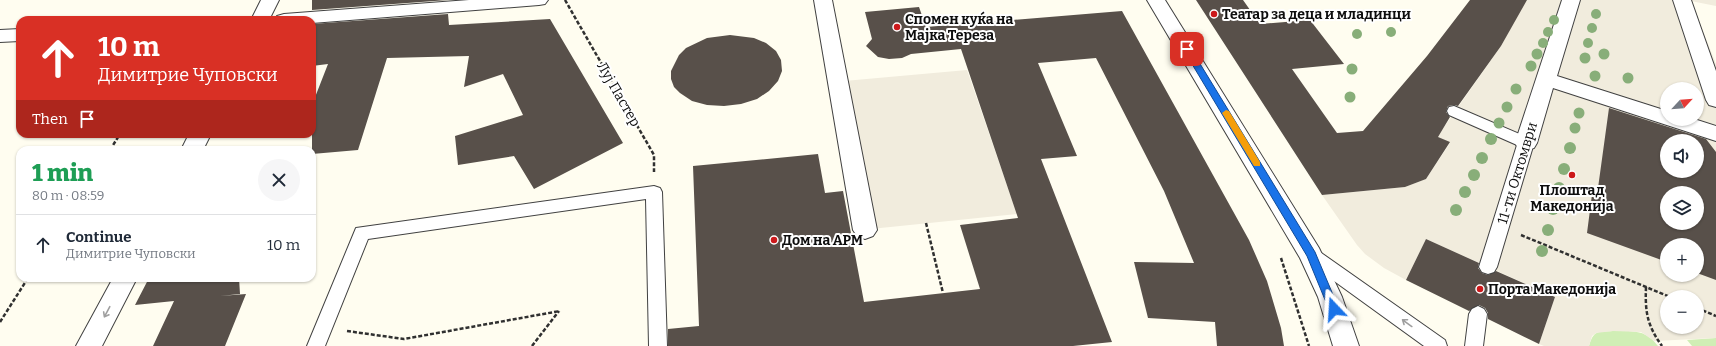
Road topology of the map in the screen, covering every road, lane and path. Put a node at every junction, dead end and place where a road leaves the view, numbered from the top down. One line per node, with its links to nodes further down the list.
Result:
1 (270, 0): 8 (street)
2 (539, 0): 9 (street)
3 (565, 0): 19 (path, Луј Пастер)
4 (823, 0): 22 (street)
5 (1156, 0): 23 (street)
6 (1571, 0): 12 (street, 11-ти Октомври)
7 (1682, 0): 13 (street)
8 (262, 16)
9 (316, 17)
10 (16, 35): 11 (street)
11 (0, 36)
12 (1546, 79): 15 (street); 18 (street, 11-ти Октомври)
13 (1716, 100)
14 (1454, 111): 18 (lane)
15 (1660, 116)
16 (1692, 126): 17 (street)
17 (1716, 134)
18 (1526, 143): 21 (lane, 11-ти Октомври)
19 (654, 192): 35 (lane); 39 (lane)
20 (926, 223): 29 (path)
21 (1500, 227): 25 (lane, 11-ти Октомври); 28 (path)
22 (865, 230)
23 (1311, 255): 41 (street); 42 (lane, one-way to 23)
24 (1281, 257): 40 (path)
25 (1488, 267)
26 (25, 282): 34 (path)
27 (123, 282): 36 (street, one-way to 36)
28 (1646, 287): 30 (path); 44 (path)
29 (943, 293)
30 (1660, 293)
31 (1704, 311): 33 (path)
32 (1478, 314): 43 (lane)
33 (1716, 316)
34 (0, 322)
35 (323, 327): 37 (lane); 38 (path)
36 (89, 346)
37 (316, 346)
38 (532, 346)
39 (658, 346)
40 (1309, 346)
41 (1346, 346)
42 (1438, 346)
43 (1474, 346)
44 (1662, 346)

